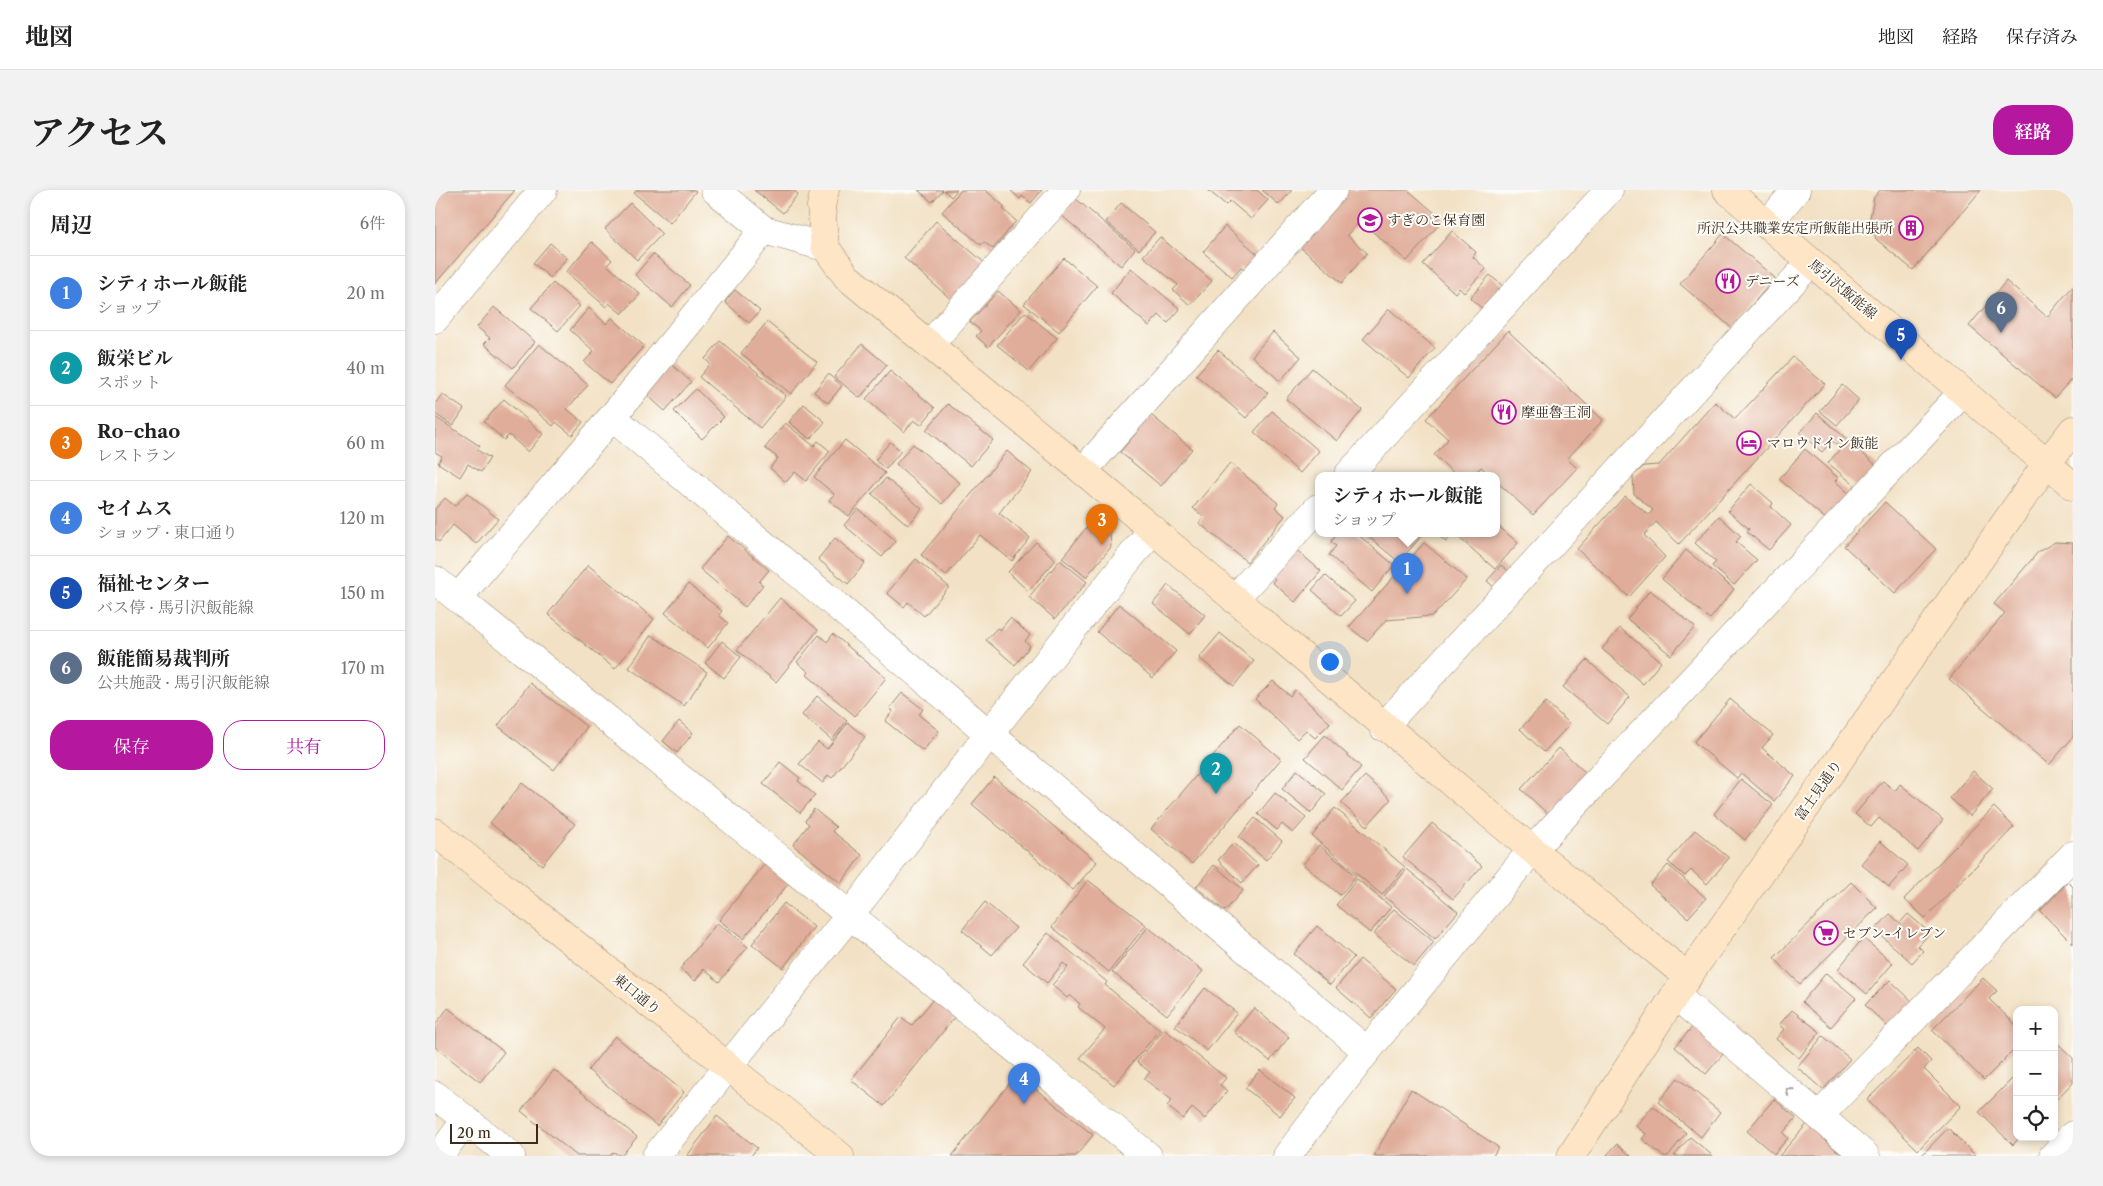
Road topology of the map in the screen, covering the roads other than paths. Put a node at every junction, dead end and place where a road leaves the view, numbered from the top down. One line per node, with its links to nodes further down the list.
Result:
1 (543, 190): 13 (street)
2 (715, 190): 10 (street)
3 (825, 190): 11 (street)
4 (1065, 190): 14 (street)
5 (1333, 190): 19 (street)
6 (1609, 190): 20 (street)
7 (1727, 190): 9 (street, 馬引沢飯能線)
8 (1796, 190): 9 (street)
9 (1767, 225): 12 (street, 馬引沢飯能線)
10 (764, 230): 11 (street); 16 (street)
11 (825, 247): 14 (street)
12 (1811, 262): 15 (street, 馬引沢飯能線); 27 (street)
13 (435, 319)
14 (929, 345): 19 (street)
15 (1963, 392): 18 (street, 馬引沢飯能線); 30 (street)
16 (612, 417): 25 (street); 28 (street)
17 (2073, 430): 18 (street, 富士見通り)
18 (2047, 464): 21 (street, 馬引沢飯能線); 33 (street, 富士見通り)
19 (1083, 471): 23 (street)
20 (1351, 472)
21 (2073, 486)
22 (1315, 511): 26 (street)
23 (1153, 529): 26 (street); 28 (street)
24 (435, 580): 25 (street)
25 (458, 598): 32 (street)
26 (1235, 599): 27 (street)
27 (1383, 727): 30 (street)
28 (989, 734): 32 (street); 34 (street)
29 (435, 832): 35 (street, 東口通り)
30 (1532, 850): 33 (street); 34 (street)
31 (2073, 855): 37 (street)
32 (850, 915): 35 (street); 44 (street)
33 (1681, 986): 37 (street, one-way to 33); 46 (street, 富士見通り)
34 (1367, 1051): 45 (street)
35 (728, 1066): 42 (street); 43 (street, 東口通り)
36 (435, 1095): 38 (street)
37 (1819, 1116): 47 (street)
38 (466, 1120): 40 (street); 41 (street)
39 (2073, 1135): 48 (street)
40 (439, 1156)
41 (511, 1156)
42 (656, 1156)
43 (840, 1156)
44 (1149, 1156)
45 (1287, 1156)
46 (1571, 1156)
47 (1866, 1156)
48 (2053, 1156)

